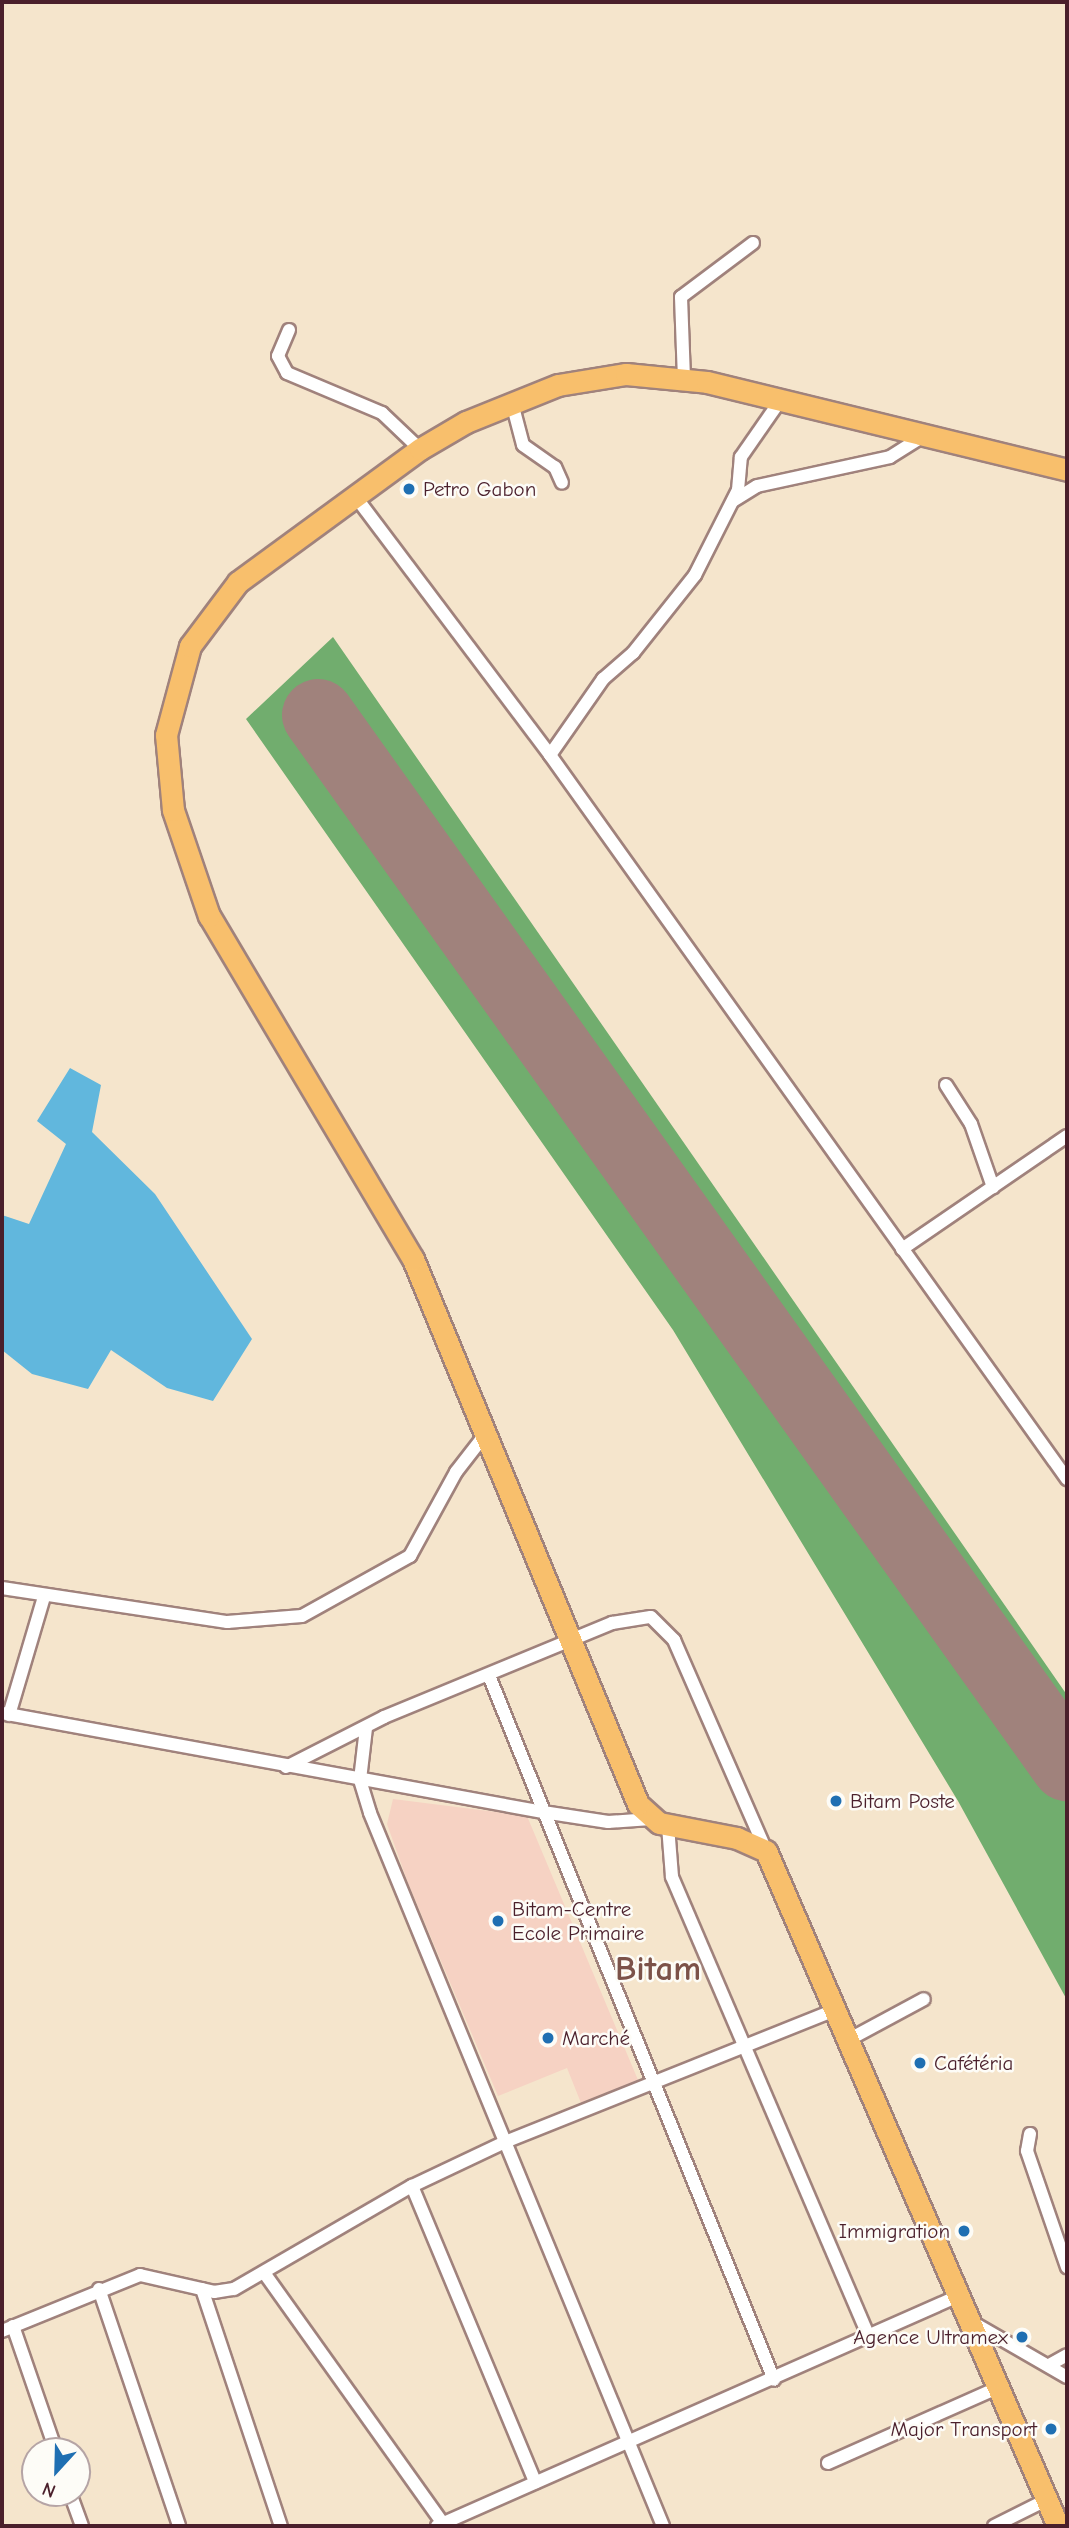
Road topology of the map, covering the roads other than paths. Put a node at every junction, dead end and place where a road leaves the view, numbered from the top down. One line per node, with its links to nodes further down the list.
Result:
1 (753, 243): 3 (street)
2 (289, 330): 7 (street)
3 (684, 379): 4 (highway); 5 (highway)
4 (782, 398): 6 (highway); 11 (street)
5 (512, 403): 7 (highway); 9 (street)
6 (928, 433): 8 (highway); 11 (street)
7 (420, 449): 10 (highway)
8 (1067, 470)
9 (562, 483)
10 (355, 495): 12 (street); 17 (highway)
11 (732, 502): 12 (street)
12 (550, 755): 16 (street)
13 (946, 1085): 15 (street)
14 (1067, 1136): 15 (street)
15 (993, 1187): 16 (street)
16 (902, 1249): 18 (street)
17 (488, 1432): 20 (street); 21 (highway)
18 (1067, 1479)
19 (2, 1588): 20 (street)
20 (44, 1597): 23 (street)
21 (571, 1644): 22 (street); 28 (highway); 29 (street)
22 (490, 1678): 24 (street); 27 (street)
23 (5, 1714): 25 (street)
24 (366, 1728): 25 (street); 26 (street)
25 (286, 1767): 26 (street)
26 (360, 1780): 27 (street); 36 (street)
27 (543, 1812): 28 (street); 34 (street)
28 (659, 1823): 29 (highway); 33 (street)
29 (766, 1851): 31 (highway)
30 (924, 1999): 32 (street)
31 (835, 2010): 32 (highway); 33 (street)
32 (848, 2040): 42 (highway)
33 (745, 2045): 34 (street); 45 (street)
34 (653, 2085): 36 (street); 49 (street)
35 (1030, 2134): 38 (street)
36 (505, 2143): 37 (street); 52 (street)
37 (412, 2186): 39 (street); 54 (street)
38 (1067, 2267)
39 (265, 2274): 41 (street); 57 (street)
40 (99, 2289): 41 (street); 44 (street); 59 (street)
41 (202, 2289): 60 (street)
42 (956, 2297): 43 (highway); 45 (street)
43 (967, 2319): 47 (street); 50 (highway)
44 (7, 2329): 51 (street)
45 (869, 2337): 49 (street)
46 (1067, 2355): 47 (street)
47 (1051, 2364): 48 (street)
48 (1067, 2377)
49 (774, 2380): 52 (street)
50 (997, 2388): 53 (street); 55 (highway)
51 (50, 2437)
52 (628, 2445): 54 (street); 61 (street)
53 (828, 2463)
54 (535, 2482): 57 (street)
55 (1046, 2500): 62 (street); 63 (highway)
56 (75, 2507): 58 (street)
57 (442, 2525)
58 (82, 2526)
59 (179, 2526)
60 (281, 2526)
61 (663, 2526)
62 (993, 2526)
63 (1058, 2526)

